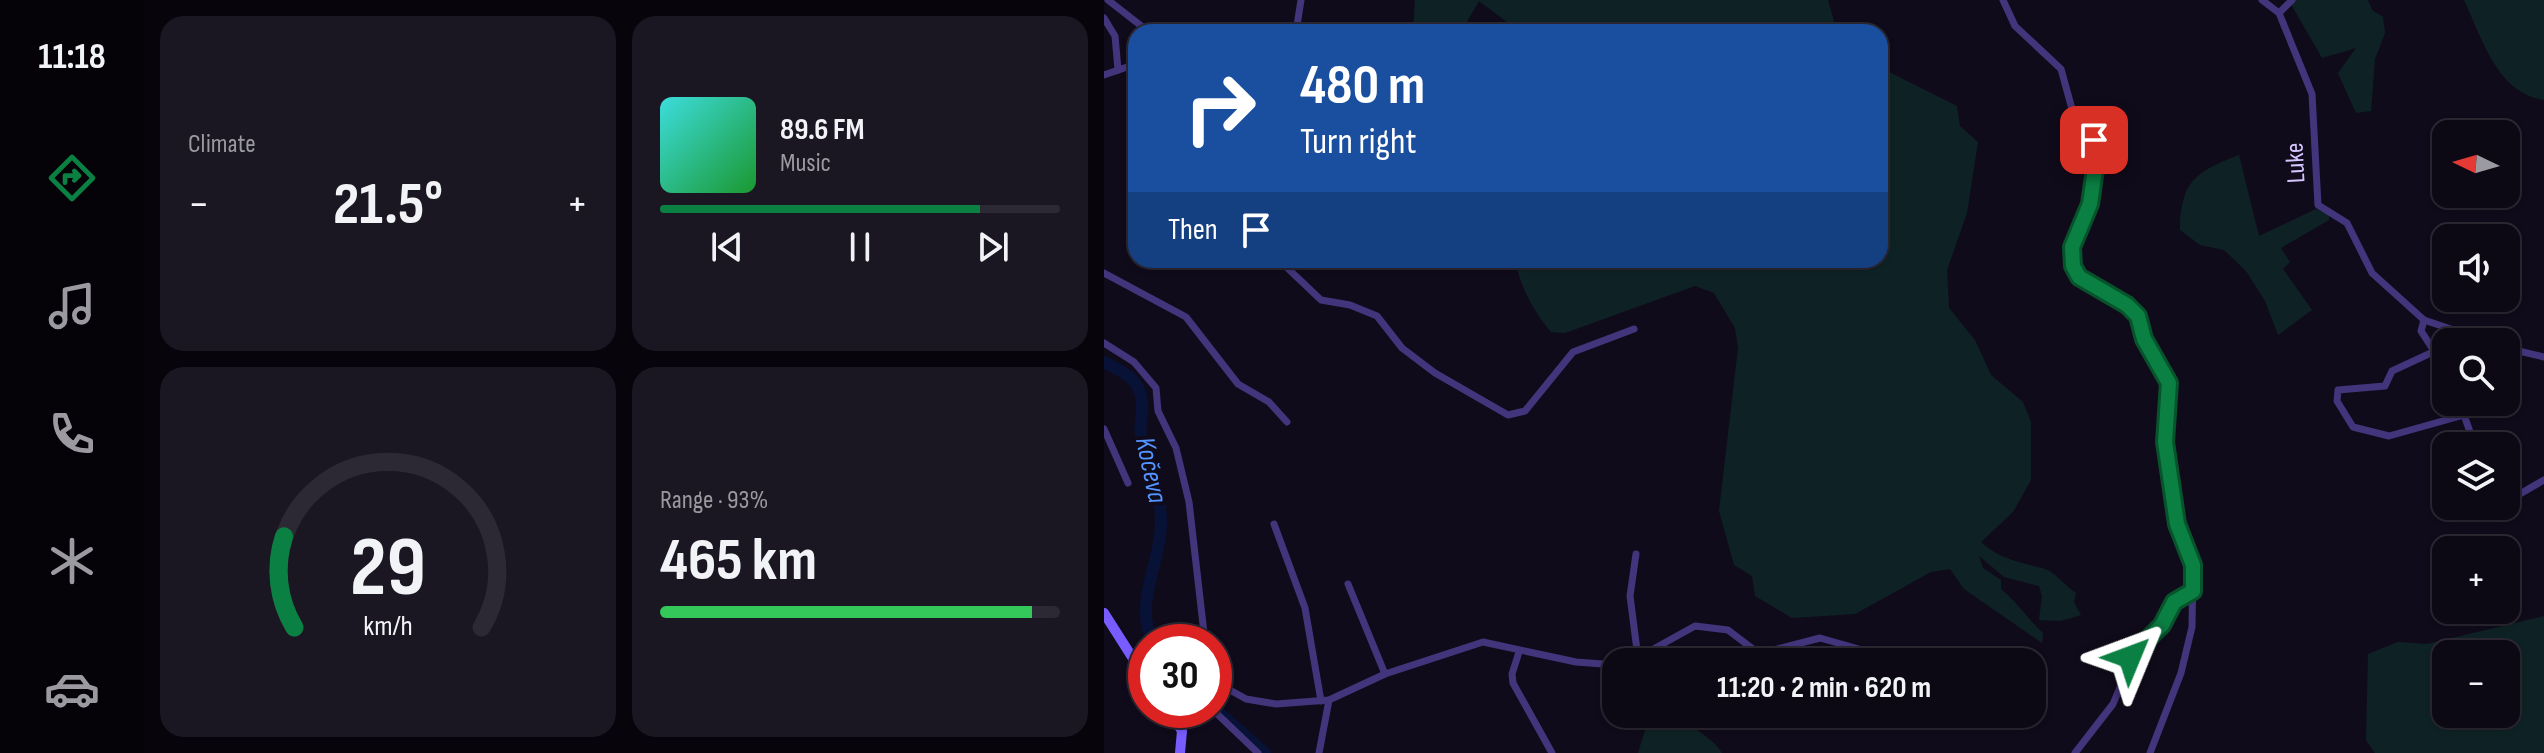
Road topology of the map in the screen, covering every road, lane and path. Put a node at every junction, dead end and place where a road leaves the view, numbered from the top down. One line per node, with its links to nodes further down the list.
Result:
1 (1108, 0): 8 (street)
2 (1301, 0): 9 (street)
3 (2003, 0): 33 (street)
4 (2262, 0): 6 (street)
5 (2292, 0): 6 (street)
6 (2279, 13): 15 (street, Luke)
7 (1104, 18): 11 (street)
8 (1139, 24)
9 (1297, 24)
10 (1128, 67): 11 (street)
11 (1118, 70): 12 (street)
12 (1104, 75)
13 (1287, 268): 17 (street)
14 (1104, 273): 24 (street)
15 (2424, 320): 16 (street, Luke); 19 (street)
16 (2448, 328)
17 (1634, 329)
18 (1104, 343): 35 (street)
19 (2432, 350)
20 (2432, 352): 23 (street)
21 (2520, 354): 22 (street)
22 (2544, 357)
23 (2460, 416)
24 (1287, 422)
25 (1104, 429): 26 (street)
26 (1108, 446): 28 (street)
27 (2544, 480): 29 (street)
28 (1128, 483)
29 (2520, 494)
30 (1274, 524): 46 (street)
31 (1636, 554): 36 (street)
32 (1348, 584): 44 (street)
33 (2193, 591): 53 (street); 54 (street)
34 (1104, 613): 41 (main road)
35 (1203, 624)
36 (1637, 648)
37 (1656, 648): 38 (street)
38 (1755, 648)
39 (1781, 648): 40 (street)
40 (1855, 648)
41 (1128, 651)
42 (1519, 652): 43 (street); 44 (street); 52 (street)
43 (1602, 663)
44 (1385, 674): 46 (street)
45 (1232, 691): 46 (street)
46 (1325, 701): 51 (street)
47 (1232, 726): 49 (street)
48 (1180, 728): 50 (main road)
49 (1263, 752)
50 (1180, 753)
51 (1319, 753)
52 (1552, 753)
53 (2075, 753)
54 (2150, 753)

